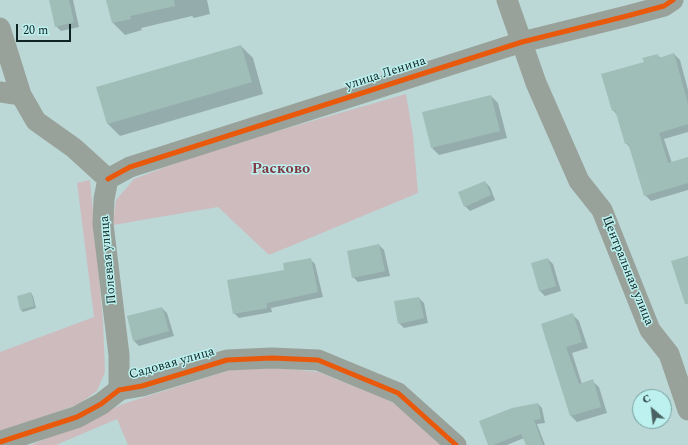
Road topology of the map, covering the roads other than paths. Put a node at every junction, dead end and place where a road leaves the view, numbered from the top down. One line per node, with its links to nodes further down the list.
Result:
1 (507, 0): 4 (street, Центральная улица)
2 (673, 0): 4 (street, улица Ленина)
3 (0, 28): 6 (street)
4 (522, 42): 7 (street, улица Ленина); 9 (street, Центральная улица)
5 (0, 92): 6 (street)
6 (22, 95): 7 (street)
7 (108, 179): 8 (street, Полевая улица)
8 (119, 390): 10 (street, Садовая улица); 11 (street, Садовая улица)
9 (688, 410)
10 (0, 442)
11 (456, 445)

